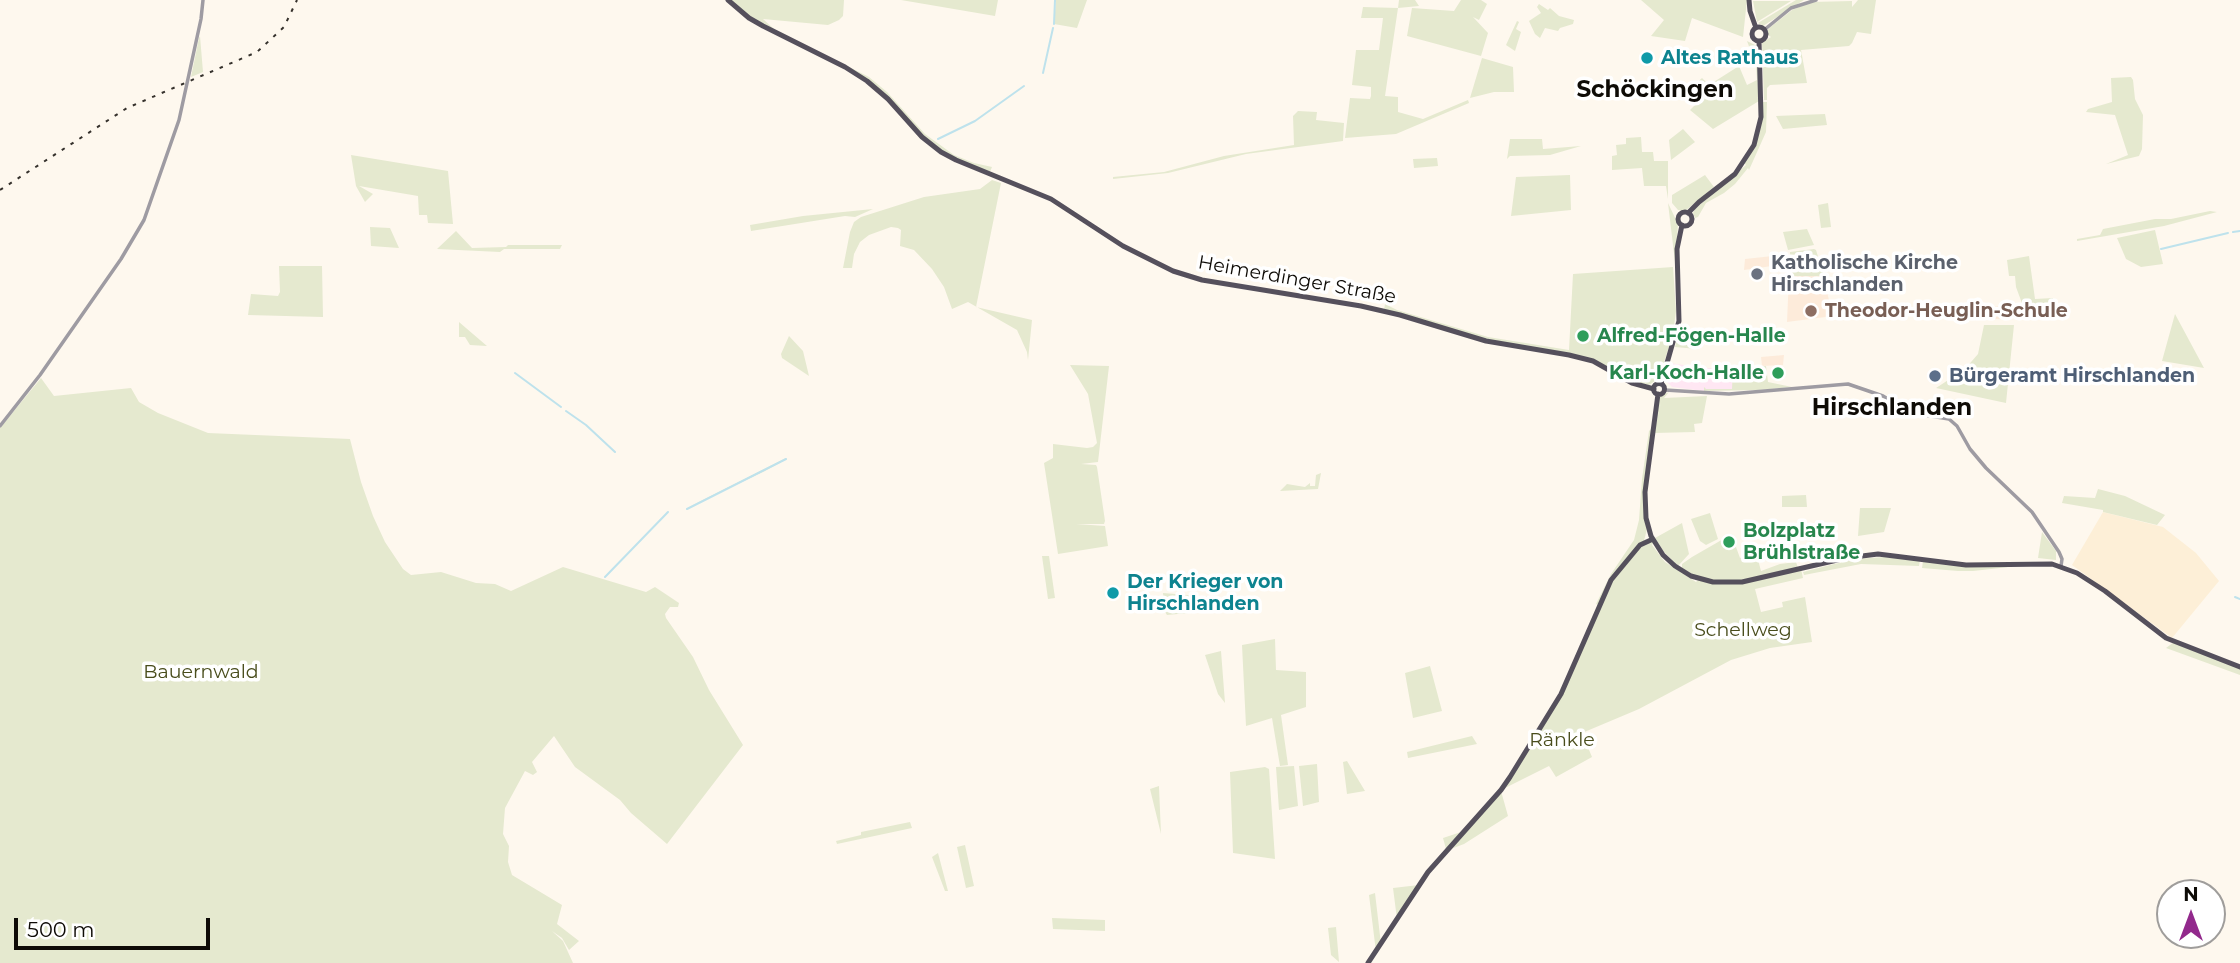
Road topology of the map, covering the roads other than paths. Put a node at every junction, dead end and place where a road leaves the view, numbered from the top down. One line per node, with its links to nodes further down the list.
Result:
1 (203, 0): 10 (street)
2 (728, 0): 9 (main road, Heimerdinger Straße)
3 (1749, 0): 5 (main road)
4 (1816, 0): 6 (street)
5 (1756, 28): 6 (main road); 7 (main road)
6 (1763, 30): 7 (main road)
7 (1759, 41): 8 (main road)
8 (1663, 387): 9 (main road); 15 (street)
9 (1656, 391): 11 (main road)
10 (0, 426)
11 (1648, 526): 12 (main road); 13 (main road)
12 (1653, 540): 13 (main road); 14 (main road); 15 (main road)
13 (1644, 541): 14 (main road)
14 (1637, 548): 17 (main road)
15 (2059, 566): 16 (main road)
16 (2240, 667)
17 (1368, 963)

